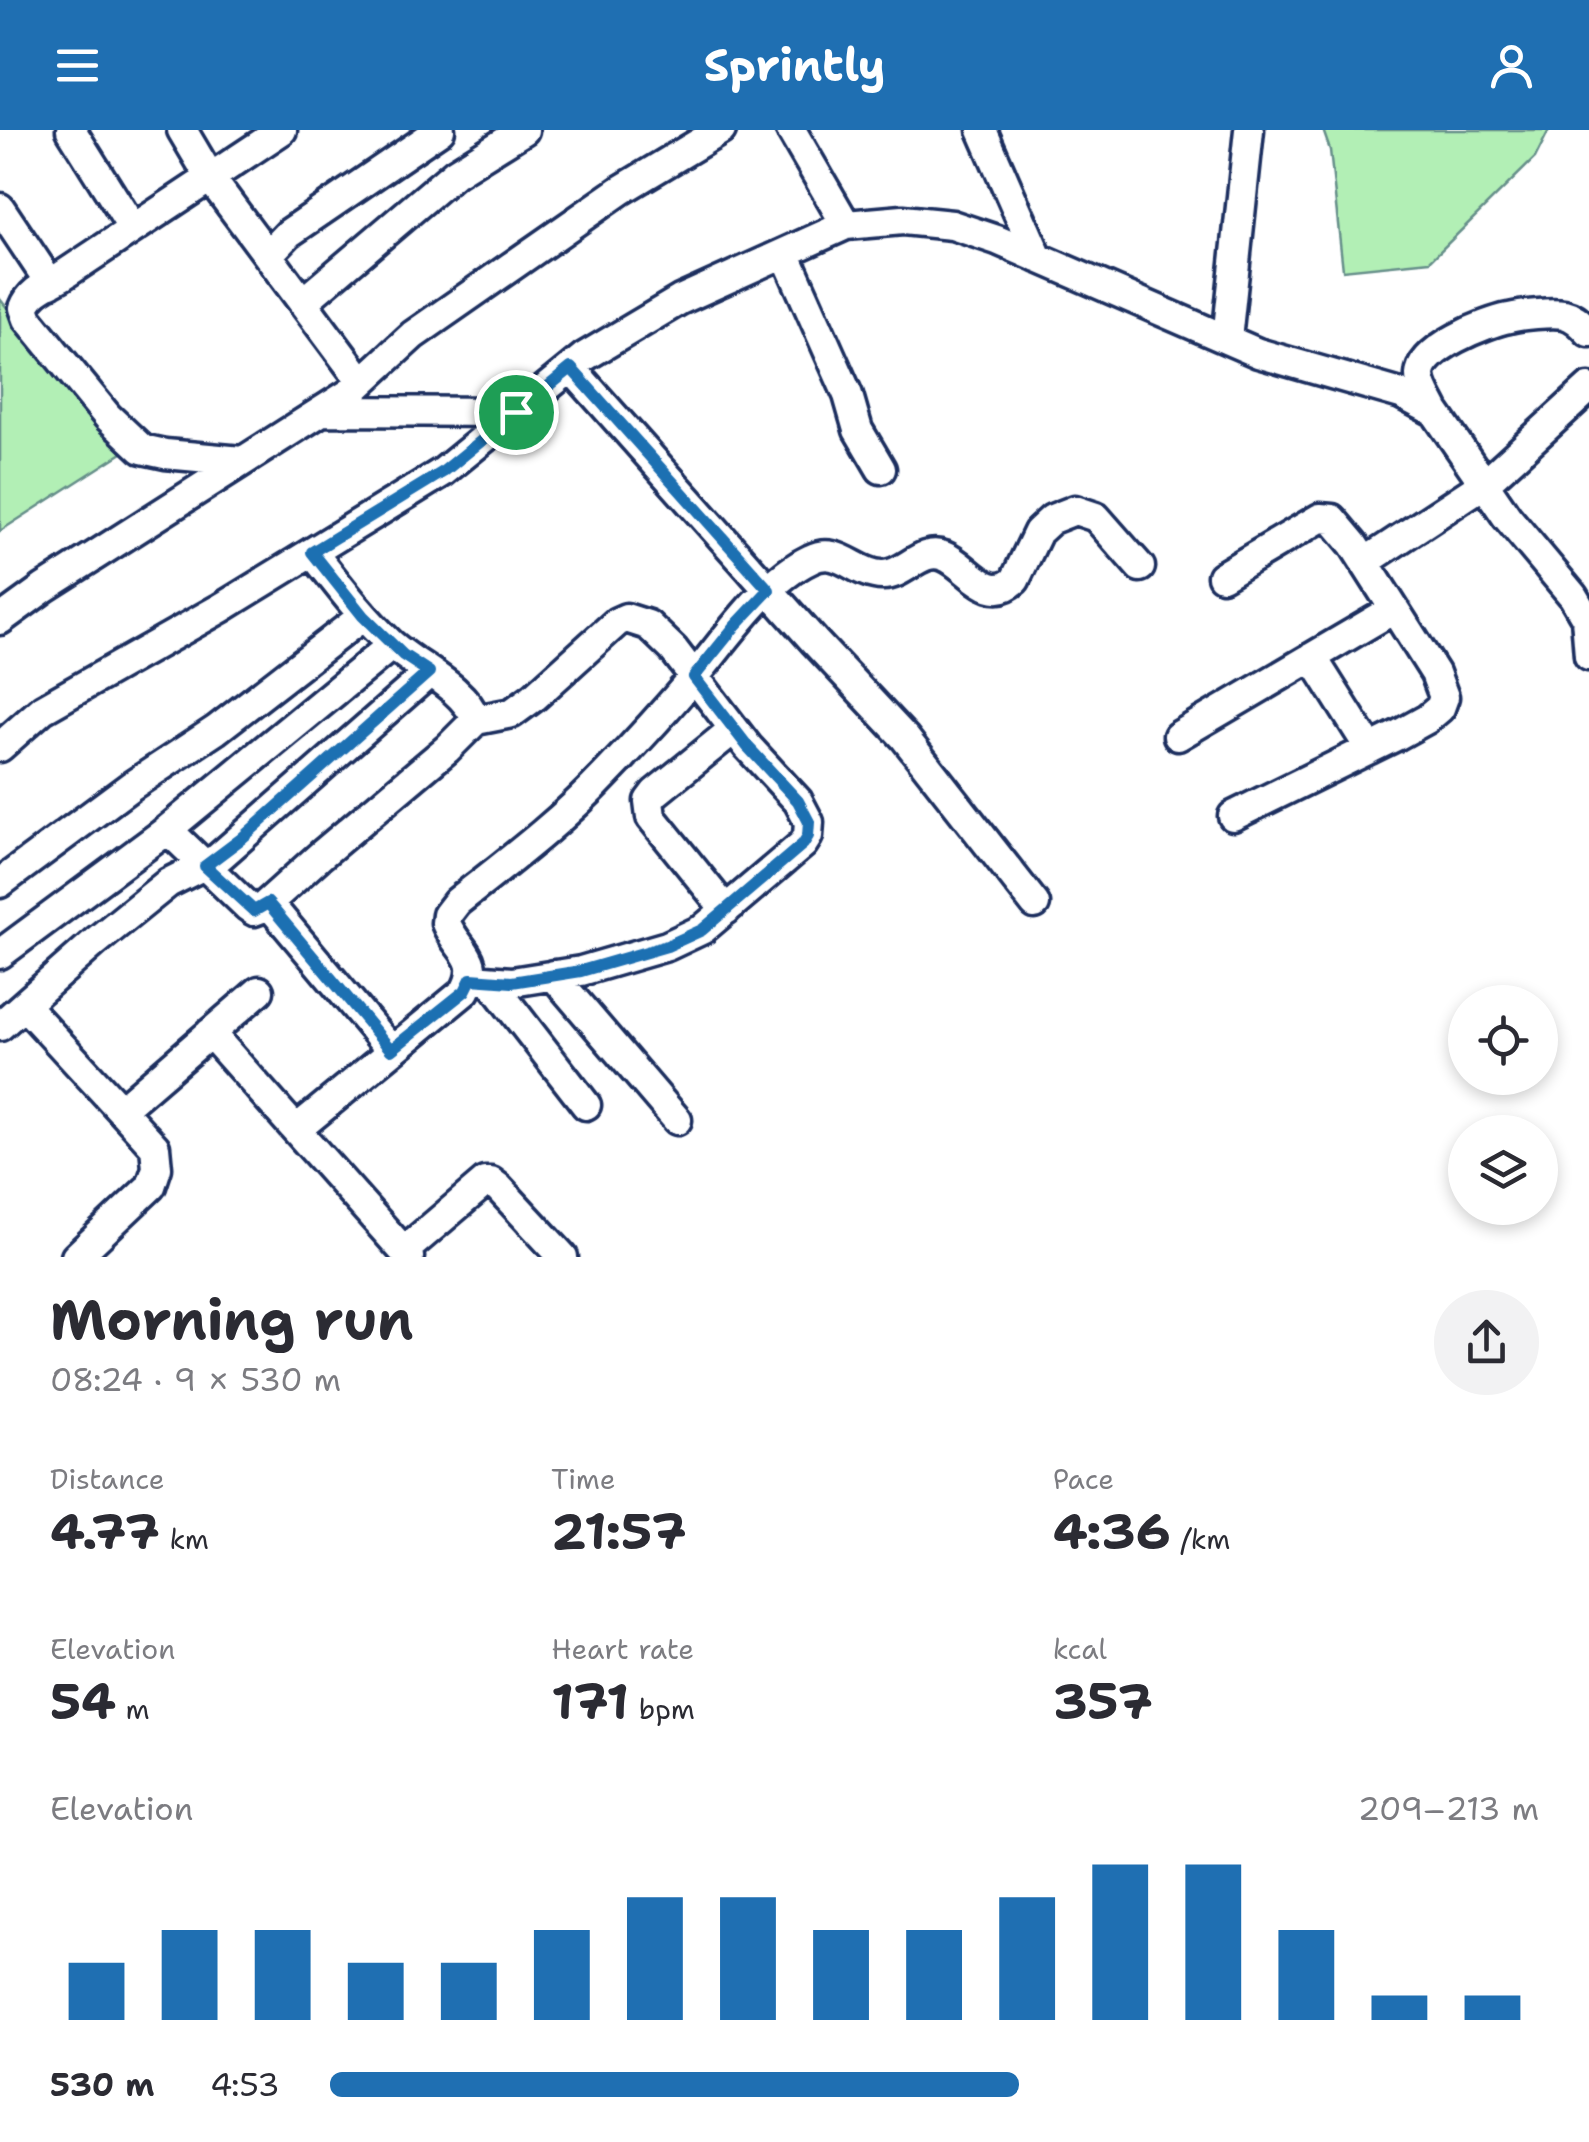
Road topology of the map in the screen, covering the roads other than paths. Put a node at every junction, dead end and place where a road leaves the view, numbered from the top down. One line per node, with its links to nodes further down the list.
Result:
1 (71, 130): 13 (street)
2 (182, 130): 10 (street)
3 (282, 130): 10 (street)
4 (440, 130): 15 (street)
5 (524, 130): 18 (street)
6 (721, 130): 22 (street)
7 (791, 130): 12 (street)
8 (982, 130): 16 (street)
9 (1249, 130): 20 (street)
10 (211, 178): 13 (street); 15 (street)
11 (0, 208): 17 (street)
12 (846, 225): 14 (street); 16 (street)
13 (134, 229): 17 (street)
14 (784, 252): 21 (street); 28 (street)
15 (268, 255): 18 (street)
16 (1038, 258): 20 (street)
17 (50, 283): 27 (street)
18 (303, 302): 22 (street)
19 (1589, 332): 26 (street)
20 (1227, 339): 26 (street)
21 (571, 368): 25 (street); 34 (street)
22 (362, 382): 24 (street)
23 (1589, 388): 29 (street)
24 (320, 411): 25 (street); 27 (street)
25 (516, 412): 30 (street)
26 (1435, 412): 29 (street)
27 (242, 461): 37 (street)
28 (881, 469)
29 (1486, 483): 31 (street); 39 (street)
30 (312, 552): 36 (street); 46 (street)
31 (1364, 562): 33 (street); 35 (street)
32 (1140, 567): 34 (street)
33 (1222, 576)
34 (769, 590): 42 (street); 53 (street)
35 (1394, 609): 40 (street); 47 (street)
36 (363, 616): 38 (street); 51 (street)
37 (0, 620)
38 (392, 645): 41 (street); 49 (street)
39 (1589, 656)
40 (1312, 658): 45 (street); 47 (street)
41 (429, 672): 43 (street); 50 (street)
42 (694, 677): 43 (street); 44 (street); 57 (street)
43 (476, 720): 52 (street)
44 (734, 729): 54 (street); 54 (street)
45 (1178, 736)
46 (0, 747)
47 (1370, 749): 48 (street)
48 (1233, 816)
49 (168, 830): 50 (street); 55 (street)
50 (205, 866): 52 (street); 59 (street)
51 (0, 883)
52 (268, 903): 62 (street)
53 (1035, 904)
54 (726, 910): 56 (street)
55 (0, 954)
56 (552, 976): 57 (street); 65 (street)
57 (480, 980): 62 (street); 63 (street)
58 (259, 991): 61 (street)
59 (24, 1005): 60 (street); 64 (street)
60 (0, 1026)
61 (210, 1033): 64 (street); 66 (street)
62 (391, 1050): 66 (street)
63 (586, 1105)
64 (121, 1110): 68 (street)
65 (677, 1120)
66 (296, 1130): 67 (street)
67 (407, 1254): 69 (street)
68 (76, 1257)
69 (563, 1257)

